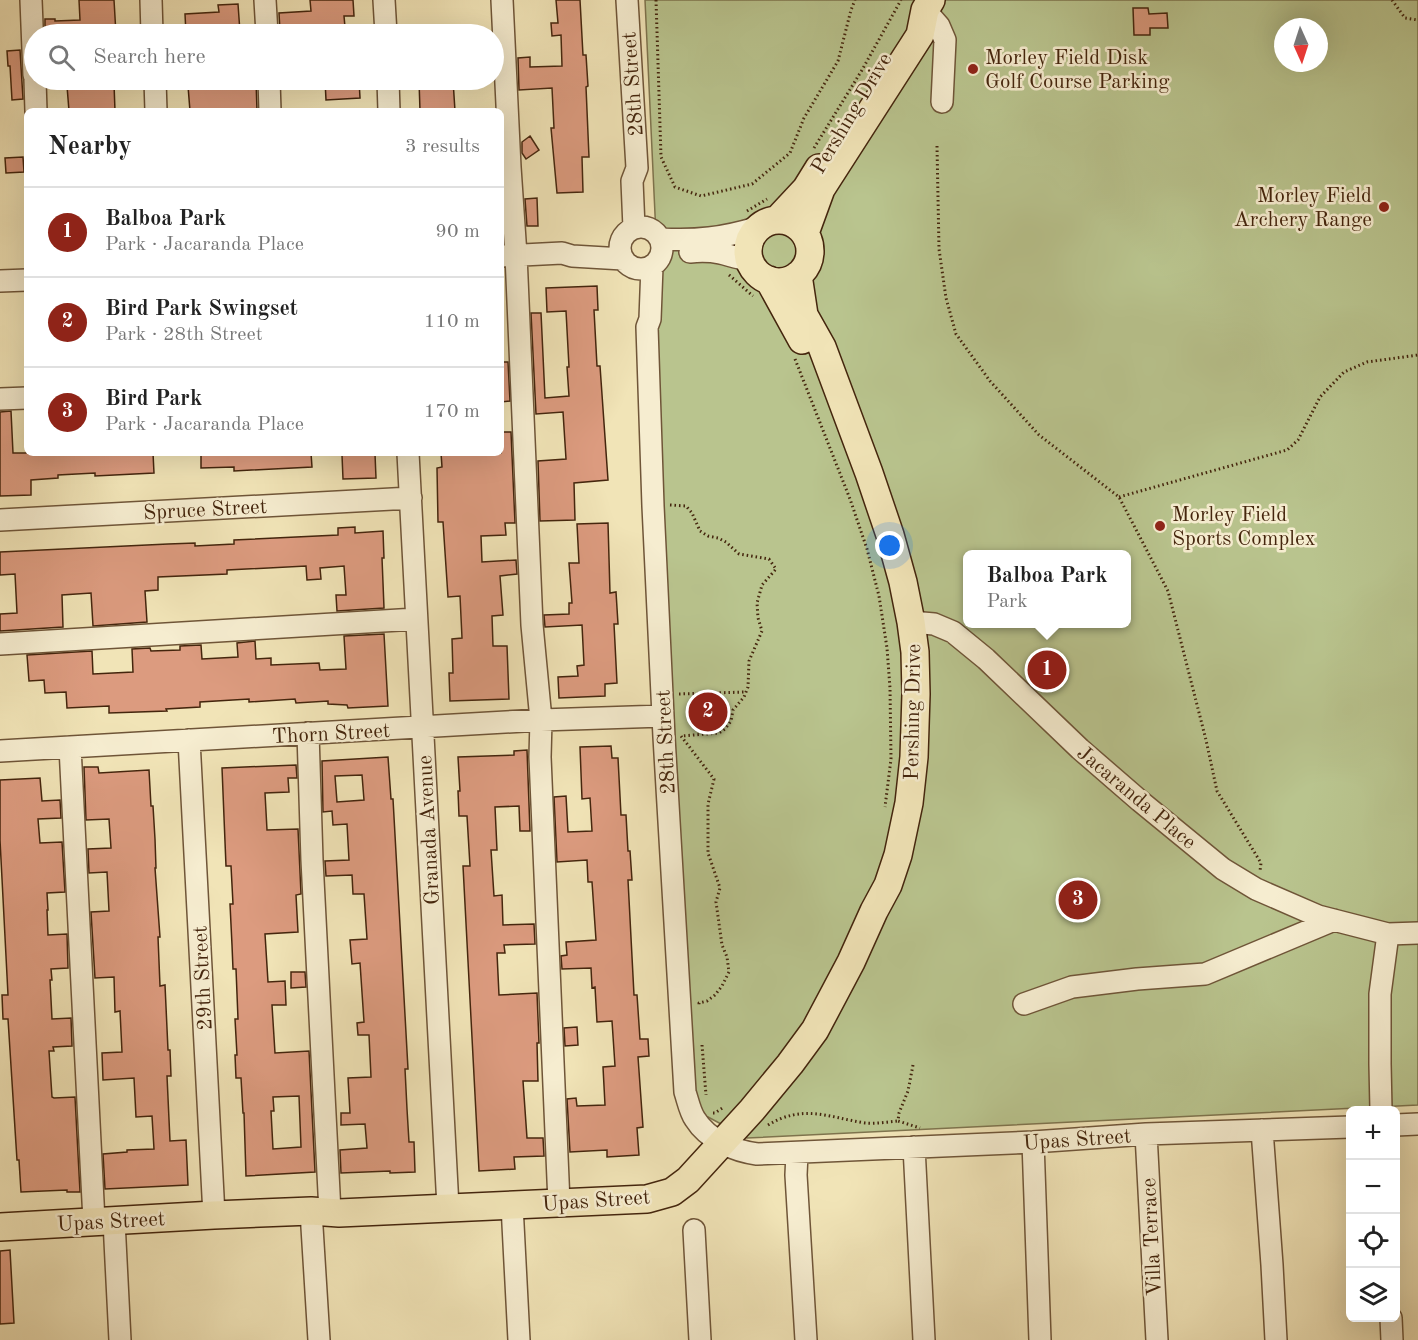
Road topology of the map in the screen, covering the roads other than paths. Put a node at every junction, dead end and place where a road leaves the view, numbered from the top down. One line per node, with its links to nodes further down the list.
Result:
1 (31, 0): 8 (street)
2 (151, 0): 9 (street)
3 (266, 0): 10 (street)
4 (384, 0): 11 (street)
5 (502, 0): 12 (street)
6 (627, 0): 25 (street, 28th Street)
7 (919, 3): 18 (street); 23 (main road, Pershing Drive); 24 (main road, Pershing Drive)
8 (32, 24)
9 (152, 24)
10 (267, 24)
11 (385, 24)
12 (503, 24)
13 (504, 42): 26 (street)
14 (35, 90): 19 (street)
15 (155, 90): 20 (street)
16 (269, 90): 21 (street)
17 (388, 90): 22 (street)
18 (942, 102)
19 (36, 108)
20 (156, 108)
21 (270, 108)
22 (389, 108)
23 (762, 214): 24 (main road); 25 (street); 27 (main road)
24 (805, 233): 28 (main road)
25 (642, 248): 26 (street); 27 (street); 41 (street, 28th Street)
26 (509, 255): 42 (street)
27 (749, 259): 31 (main road)
28 (798, 275): 31 (main road); 39 (main road, Pershing Drive)
29 (24, 280): 30 (street)
30 (0, 281)
31 (762, 289): 34 (main road, Pershing Drive)
32 (24, 398): 33 (street)
33 (0, 399)
34 (847, 455): 39 (main road); 48 (main road, Pershing Drive)
35 (408, 456): 36 (street, Granada Avenue)
36 (411, 498): 37 (street, Spruce Street); 38 (street, Granada Avenue)
37 (0, 520)
38 (416, 619): 40 (street); 43 (street, Granada Avenue)
39 (911, 622): 48 (main road, Pershing Drive); 49 (street, Jacaranda Place)
40 (0, 644)
41 (663, 705): 42 (street, Thorn Street); 61 (street, 28th Street)
42 (541, 720): 43 (street, Thorn Street); 63 (street)
43 (423, 728): 44 (street, Thorn Street); 65 (street, Granada Avenue)
44 (308, 734): 45 (street, Thorn Street); 66 (street)
45 (189, 740): 46 (street, Thorn Street); 67 (street, 29th Street)
46 (70, 747): 47 (street, Thorn Street); 68 (street)
47 (0, 751)
48 (874, 911): 61 (main road, Pershing Drive)
49 (1334, 920): 51 (street, Jacaranda Place); 52 (street)
50 (1418, 933): 51 (street, Jacaranda Place)
51 (1388, 934): 53 (street)
52 (1024, 1004)
53 (1381, 1106)
54 (1418, 1124): 55 (street)
55 (1400, 1125)
56 (1346, 1127): 57 (street, Upas Street)
57 (1262, 1130): 58 (street, Upas Street); 80 (street)
58 (1146, 1134): 60 (street, Upas Street); 79 (street, Villa Terrace)
59 (919, 1138): 60 (street, Upas Street); 62 (street, Upas Street); 77 (street)
60 (1032, 1142): 78 (street)
61 (722, 1143): 62 (street, Upas Street); 63 (main road, Upas Street)
62 (796, 1153): 76 (street)
63 (559, 1203): 64 (main road, Upas Street)
64 (512, 1205): 65 (main road, Upas Street); 74 (street)
65 (448, 1207): 66 (main road, Upas Street)
66 (320, 1212): 67 (main road, Upas Street); 73 (street)
67 (214, 1215): 68 (main road, Upas Street)
68 (104, 1221): 69 (main road, Upas Street); 72 (street)
69 (0, 1227)
70 (694, 1230): 75 (street)
71 (1391, 1322): 81 (street)
72 (120, 1340)
73 (319, 1340)
74 (519, 1340)
75 (700, 1340)
76 (806, 1340)
77 (924, 1340)
78 (1040, 1340)
79 (1157, 1340)
80 (1276, 1340)
81 (1392, 1340)

